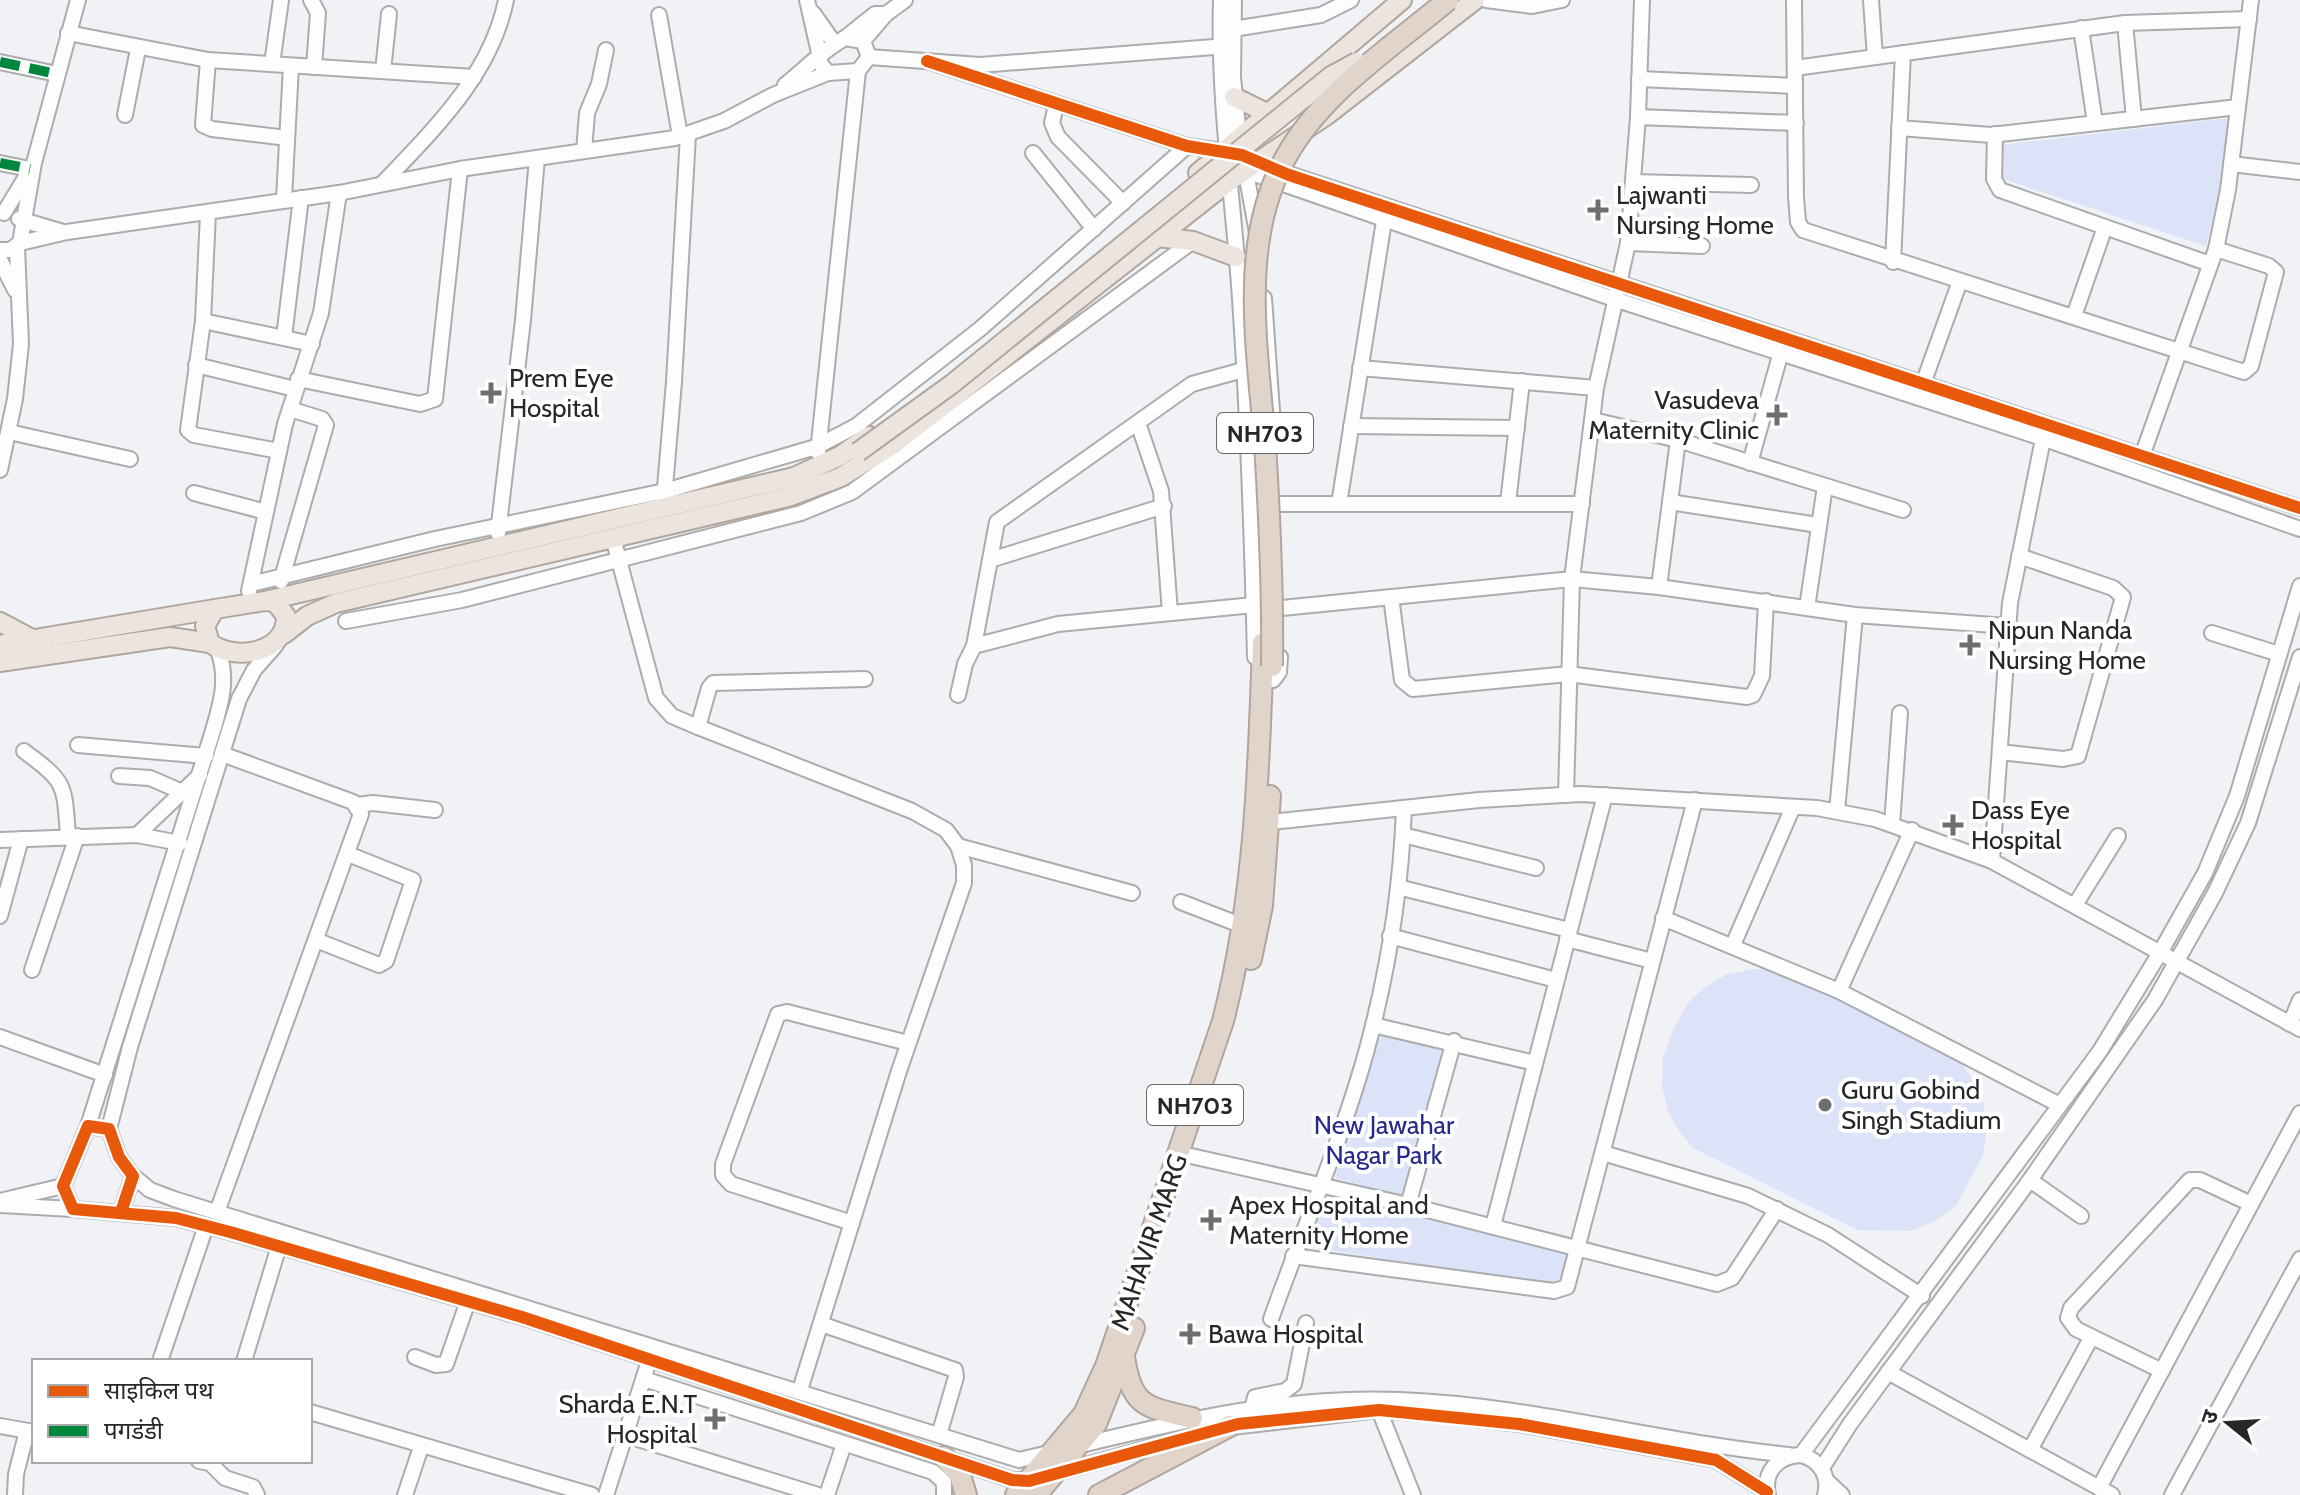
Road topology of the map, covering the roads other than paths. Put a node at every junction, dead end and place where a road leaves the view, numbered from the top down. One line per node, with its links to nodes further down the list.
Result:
1 (78, 0): 28 (street)
2 (281, 0): 42 (street)
3 (311, 0): 44 (street)
4 (506, 0): 50 (street)
5 (905, 0): 22 (street)
6 (1221, 0): 31 (street)
7 (1234, 0): 27 (street)
8 (1351, 0): 27 (street)
9 (1402, 0): 57 (main road)
10 (1429, 0): 41 (highway, NH703)
11 (1448, 0): 180 (highway, NH703, bridge)
12 (1475, 0): 70 (main road)
13 (1486, 0): 19 (street)
14 (1562, 0): 19 (street)
15 (1642, 0): 51 (street)
16 (1794, 0): 45 (street)
17 (1871, 0): 37 (street)
18 (2251, 0): 24 (street)
19 (1505, 2)
20 (808, 3): 29 (street); 35 (street)
21 (389, 14): 46 (street)
22 (886, 14): 29 (street); 30 (street)
23 (659, 15): 65 (street)
24 (2249, 19): 25 (street); 56 (street)
25 (2125, 23): 26 (street); 60 (street)
26 (2081, 28): 34 (street); 62 (street)
27 (1233, 29): 31 (street)
28 (68, 33): 32 (street); 49 (street)
29 (840, 41): 30 (street); 35 (street)
30 (863, 41): 36 (street)
31 (1227, 46): 39 (street); 54 (street); 70 (street)
32 (138, 49): 38 (street); 58 (street)
33 (606, 50): 68 (street)
34 (1903, 53): 37 (street); 63 (street)
35 (820, 57): 48 (street); 53 (street)
36 (869, 57): 39 (street); 47 (street)
37 (1875, 57): 45 (street)
38 (208, 60): 42 (street); 66 (street)
39 (927, 61): 55 (street)
40 (0, 62): 49 (street)
41 (1357, 62): 128 (main road, bridge); 180 (highway, NH703)
42 (272, 64): 43 (street)
43 (291, 66): 44 (street); 66 (street)
44 (314, 67): 46 (street)
45 (1795, 68): 52 (street)
46 (383, 71): 50 (street)
47 (858, 71): 48 (street); 126 (street)
48 (828, 73): 53 (street)
49 (57, 74): 74 (street)
50 (474, 77): 79 (street)
51 (1639, 79): 52 (street); 59 (street)
52 (1795, 86): 61 (street)
53 (773, 95): 65 (street)
54 (1234, 97): 57 (main road); 70 (street)
55 (1056, 105): 67 (street); 84 (street)
56 (2238, 107): 60 (street); 73 (street)
57 (1269, 114): 70 (main road)
58 (125, 115)
59 (1638, 117): 61 (street); 78 (street)
60 (2134, 119): 62 (street)
61 (1796, 123): 100 (street)
62 (2095, 123): 64 (street)
63 (1899, 128): 64 (street); 100 (street)
64 (1995, 134): 88 (street)
65 (684, 136): 68 (street); 136 (street)
66 (287, 138): 83 (street)
67 (1187, 146): 70 (street); 84 (street)
68 (584, 151): 71 (street)
69 (1033, 153): 89 (street)
70 (1242, 156): 77 (main road); 77 (street); 87 (street); 103 (street); 128 (main road); 139 (street)
71 (537, 158): 75 (street); 147 (street)
72 (0, 163): 74 (street)
73 (2231, 164): 76 (street); 96 (street)
74 (32, 166): 85 (street); 90 (street)
75 (460, 169): 79 (street); 115 (street)
76 (2300, 172)
77 (1228, 182): 92 (main road); 98 (street)
78 (1633, 182): 80 (street); 94 (street)
79 (383, 184): 81 (street)
80 (1751, 185)
81 (339, 193): 82 (street); 108 (street)
82 (301, 198): 83 (street); 107 (street)
83 (284, 199): 86 (street)
84 (1123, 203): 89 (street)
85 (2, 213): 90 (street)
86 (208, 213): 91 (street); 106 (street)
87 (1384, 221): 103 (street); 112 (street)
88 (2105, 227): 101 (street); 105 (street)
89 (1094, 229): 126 (street)
90 (21, 232): 91 (street); 91 (street); 97 (street); 104 (street)
91 (67, 232)
92 (1157, 237): 93 (main road); 149 (main road)
93 (1193, 241): 98 (main road); 152 (street)
94 (1628, 243): 95 (street); 103 (street)
95 (1702, 246)
96 (2216, 249): 101 (street); 110 (street)
97 (0, 250)
98 (1236, 257): 113 (street)
99 (0, 260): 104 (street)
100 (1893, 262): 102 (street)
101 (2210, 264): 110 (street)
102 (1960, 281): 105 (street); 116 (street)
103 (1617, 292): 109 (street); 116 (street); 117 (street)
104 (19, 297): 124 (street)
105 (2074, 316): 110 (street)
106 (203, 321): 107 (street); 111 (street)
107 (284, 337): 108 (street)
108 (312, 344): 115 (street)
109 (1781, 352): 123 (street); 131 (street)
110 (2179, 352): 129 (street)
111 (196, 365): 115 (street); 127 (street)
112 (1360, 368): 114 (street); 121 (street)
113 (1243, 370): 120 (street); 162 (street)
114 (1522, 381): 117 (street); 122 (street)
115 (297, 384): 118 (street)
116 (1923, 384): 123 (street)
117 (1596, 388): 119 (street)
118 (290, 409): 127 (street); 154 (street)
119 (1593, 420): 125 (street); 141 (street)
120 (1138, 423): 142 (street); 153 (street)
121 (1351, 426): 122 (street); 140 (street)
122 (1517, 428): 138 (street)
123 (2044, 431): 129 (street); 148 (street); 151 (street)
124 (9, 432): 130 (street); 133 (street)
125 (1678, 440): 131 (street); 137 (street)
126 (816, 447): 132 (street); 136 (street)
127 (279, 451): 145 (street)
128 (849, 454): 132 (main road)
129 (2142, 456): 143 (street)
130 (130, 459)
131 (1750, 463): 134 (street)
132 (821, 466): 136 (main road)
133 (0, 470)
134 (1825, 486): 144 (street); 146 (street)
135 (194, 493): 145 (street)
136 (664, 499): 147 (street); 150 (main road)
137 (1670, 502): 146 (street); 158 (street)
138 (1508, 503): 140 (street); 141 (street)
139 (1277, 504): 140 (street); 163 (street)
140 (1339, 504)
141 (1582, 504): 155 (street)
142 (1164, 506): 153 (street); 166 (street)
143 (2300, 508)
144 (1903, 510)
145 (266, 512): 156 (street)
146 (1818, 525): 164 (street)
147 (499, 526): 150 (street); 154 (street)
148 (2300, 529)
149 (613, 538): 152 (street); 172 (main road)
150 (497, 545): 160 (main road)
151 (2019, 556): 170 (street); 190 (street)
152 (618, 558): 168 (street); 187 (street)
153 (990, 560): 176 (street)
154 (282, 575): 156 (street); 160 (street)
155 (1572, 579): 158 (street); 159 (street); 181 (street)
156 (251, 584): 160 (street)
157 (2300, 586): 177 (street)
158 (1659, 587): 161 (street)
159 (1391, 597): 163 (street); 181 (street)
160 (264, 600): 165 (main road); 172 (main road)
161 (1766, 601): 164 (street); 181 (street)
162 (1254, 605): 166 (street); 180 (street)
163 (1282, 608): 180 (street)
164 (1807, 608): 167 (street)
165 (215, 609): 173 (main road); 175 (main road)
166 (1170, 613): 176 (street)
167 (1855, 615): 170 (street); 203 (street)
168 (346, 621)
169 (0, 622): 173 (main road)
170 (2008, 626): 190 (street)
171 (2212, 633): 177 (street)
172 (280, 639): 175 (main road); 191 (street)
173 (35, 641): 174 (main road)
174 (0, 645)
175 (213, 645): 179 (main road); 192 (street)
176 (974, 646): 183 (street)
177 (2279, 654): 184 (street)
178 (2300, 657): 185 (street)
179 (0, 662)
180 (1268, 672): 204 (highway, MAHAVIR MARG / NH703)
181 (1568, 674): 196 (street)
182 (865, 679): 187 (street)
183 (958, 695)
184 (2266, 699): 185 (street); 229 (street)
185 (2294, 702): 230 (street)
186 (1900, 713): 205 (street)
187 (698, 727): 214 (street)
188 (78, 745): 192 (street)
189 (24, 751): 209 (street)
190 (2000, 752): 216 (street)
191 (222, 754): 199 (street); 246 (street)
192 (206, 756): 193 (street)
193 (200, 774): 195 (street); 213 (street)
194 (119, 776): 195 (street)
195 (180, 791): 207 (street)
196 (1566, 795): 197 (street); 201 (street)
197 (1605, 795): 198 (street); 225 (street)
198 (1695, 800): 200 (street); 223 (street)
199 (357, 805): 202 (street); 215 (street)
200 (1793, 807): 203 (street); 228 (street)
201 (1404, 808): 204 (street); 208 (street)
202 (435, 810)
203 (1837, 811): 205 (street)
204 (1262, 824): 224 (highway, MAHAVIR MARG / NH703); 248 (highway, MAHAVIR MARG / NH703)
205 (1892, 824): 206 (street)
206 (1912, 830): 216 (street); 234 (street)
207 (137, 835): 209 (street); 213 (street)
208 (1403, 835): 217 (street); 218 (street)
209 (72, 836): 211 (street); 232 (street)
210 (2118, 836): 221 (street)
211 (21, 839): 212 (street); 222 (street)
212 (0, 840)
213 (180, 843): 242 (street)
214 (958, 846): 219 (street); 240 (street)
215 (348, 854): 227 (street); 227 (street)
216 (1992, 861): 221 (street)
217 (1536, 868)
218 (1398, 887): 225 (street); 226 (street)
219 (1132, 893)
220 (1181, 902): 224 (street)
221 (2075, 905): 229 (street)
222 (0, 916)
223 (1663, 918): 228 (street); 231 (street)
224 (1243, 926): 298 (highway, MAHAVIR MARG / NH703)
225 (1568, 935): 231 (street); 233 (street)
226 (1390, 936): 233 (street); 236 (street)
227 (316, 940): 259 (street)
228 (1733, 945): 234 (street)
229 (2161, 951): 230 (street); 243 (street)
230 (2177, 960): 237 (street); 250 (street)
231 (1652, 961): 247 (street)
232 (32, 970)
233 (1556, 980): 241 (street)
234 (1839, 991): 243 (street)
235 (2300, 1000): 237 (street)
236 (1373, 1025): 239 (street); 251 (street)
237 (2295, 1027)
238 (0, 1037): 242 (street)
239 (1454, 1041): 241 (street); 255 (street)
240 (908, 1043): 261 (street); 261 (street)
241 (1535, 1063): 263 (street)
242 (105, 1075): 245 (street)
243 (2058, 1104): 268 (street)
244 (2300, 1113): 254 (street)
245 (88, 1126): 246 (street); 252 (street)
246 (109, 1129): 249 (street)
247 (1603, 1153): 257 (street); 265 (street)
248 (1191, 1156): 251 (street); 277 (highway, MAHAVIR MARG / NH703)
249 (133, 1176): 258 (street); 259 (street)
250 (2030, 1180): 260 (street); 275 (street)
251 (1320, 1185): 255 (street); 266 (street)
252 (63, 1186): 253 (street); 256 (street)
253 (0, 1203): 256 (street)
254 (2251, 1204): 274 (street); 281 (street)
255 (1408, 1205): 263 (street)
256 (73, 1209): 258 (street)
257 (1777, 1209): 265 (street); 268 (street)
258 (121, 1212): 262 (street)
259 (217, 1212): 284 (street)
260 (2081, 1216)
261 (852, 1223): 272 (street)
262 (206, 1226): 264 (street); 279 (street)
263 (1493, 1226): 265 (street)
264 (279, 1246): 269 (street); 280 (street)
265 (1578, 1248): 266 (street)
266 (1293, 1256): 270 (street)
267 (2300, 1259): 319 (street)
268 (1922, 1296): 273 (street)
269 (468, 1301): 276 (street); 278 (street)
270 (1271, 1319)
271 (1306, 1323): 286 (street)
272 (821, 1324): 284 (street); 293 (street)
273 (1895, 1332): 275 (street); 299 (street)
274 (2091, 1338): 281 (street); 297 (street)
275 (1911, 1341): 282 (street)
276 (415, 1357)
277 (1124, 1357): 288 (highway); 295 (highway, MAHAVIR MARG / NH703)
278 (650, 1358): 283 (street); 300 (street)
279 (161, 1359)
280 (245, 1359)
281 (2162, 1371): 305 (street)
282 (1888, 1372): 297 (street); 303 (street)
283 (644, 1379): 292 (street); 294 (street)
284 (800, 1390): 293 (street)
285 (1379, 1405): 286 (street); 290 (street); 299 (street); 306 (street); 317 (street)
286 (1253, 1406): 288 (street)
287 (312, 1413): 296 (street)
288 (1192, 1418): 295 (street)
289 (0, 1426): 291 (street)
290 (1230, 1426): 302 (street); 316 (highway)
291 (30, 1432): 307 (street)
292 (625, 1435): 311 (street); 312 (street)
293 (939, 1435): 298 (street)
294 (844, 1444): 313 (street); 314 (street)
295 (1077, 1446): 298 (street); 302 (highway, MAHAVIR MARG / NH703)
296 (421, 1447): 309 (street); 310 (street)
297 (2030, 1450): 305 (street)
298 (1051, 1452): 304 (highway, MAHAVIR MARG / NH703)
299 (1795, 1455): 303 (street); 306 (street)
300 (944, 1457): 304 (street); 315 (highway)
301 (208, 1463): 308 (street)
302 (1056, 1473): 304 (highway, MAHAVIR MARG / NH703)
303 (1825, 1481): 318 (street)
304 (1027, 1490)
305 (2106, 1492)
306 (1767, 1493)
307 (15, 1495)
308 (257, 1495)
309 (405, 1495)
310 (592, 1495)
311 (606, 1495)
312 (818, 1495)
313 (827, 1495)
314 (944, 1495)
315 (966, 1495)
316 (1099, 1495)
317 (1413, 1495)
318 (1842, 1495)
319 (2172, 1495)

